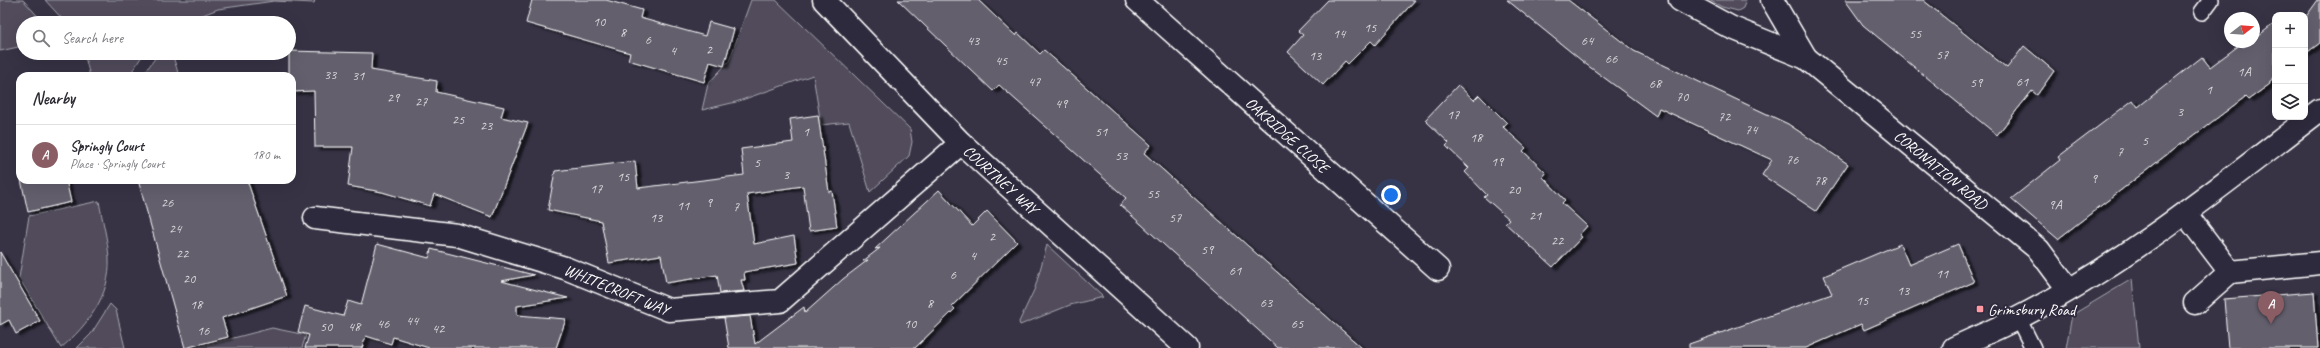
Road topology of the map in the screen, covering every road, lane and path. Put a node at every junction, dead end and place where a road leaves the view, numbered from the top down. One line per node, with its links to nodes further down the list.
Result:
1 (824, 0): 7 (street, COURTNEY WAY)
2 (1137, 0): 11 (street, OAKRIDGE CLOSE)
3 (1680, 0): 5 (street, CORONATION ROAD)
4 (1772, 0): 5 (street, CORONATION ROAD)
5 (1806, 58): 13 (street, CORONATION ROAD)
6 (2320, 110): 8 (street)
7 (961, 143): 9 (street, WHITECROFT WAY); 16 (street, COURTNEY WAY)
8 (2185, 213): 12 (street); 13 (street)
9 (315, 218)
10 (2320, 264): 12 (street)
11 (1438, 269)
12 (2230, 272): 14 (street)
13 (2068, 289): 15 (street)
14 (2195, 303)
15 (2018, 318): 17 (street); 18 (lane)
16 (1187, 348)
17 (1954, 348)
18 (2033, 348)

